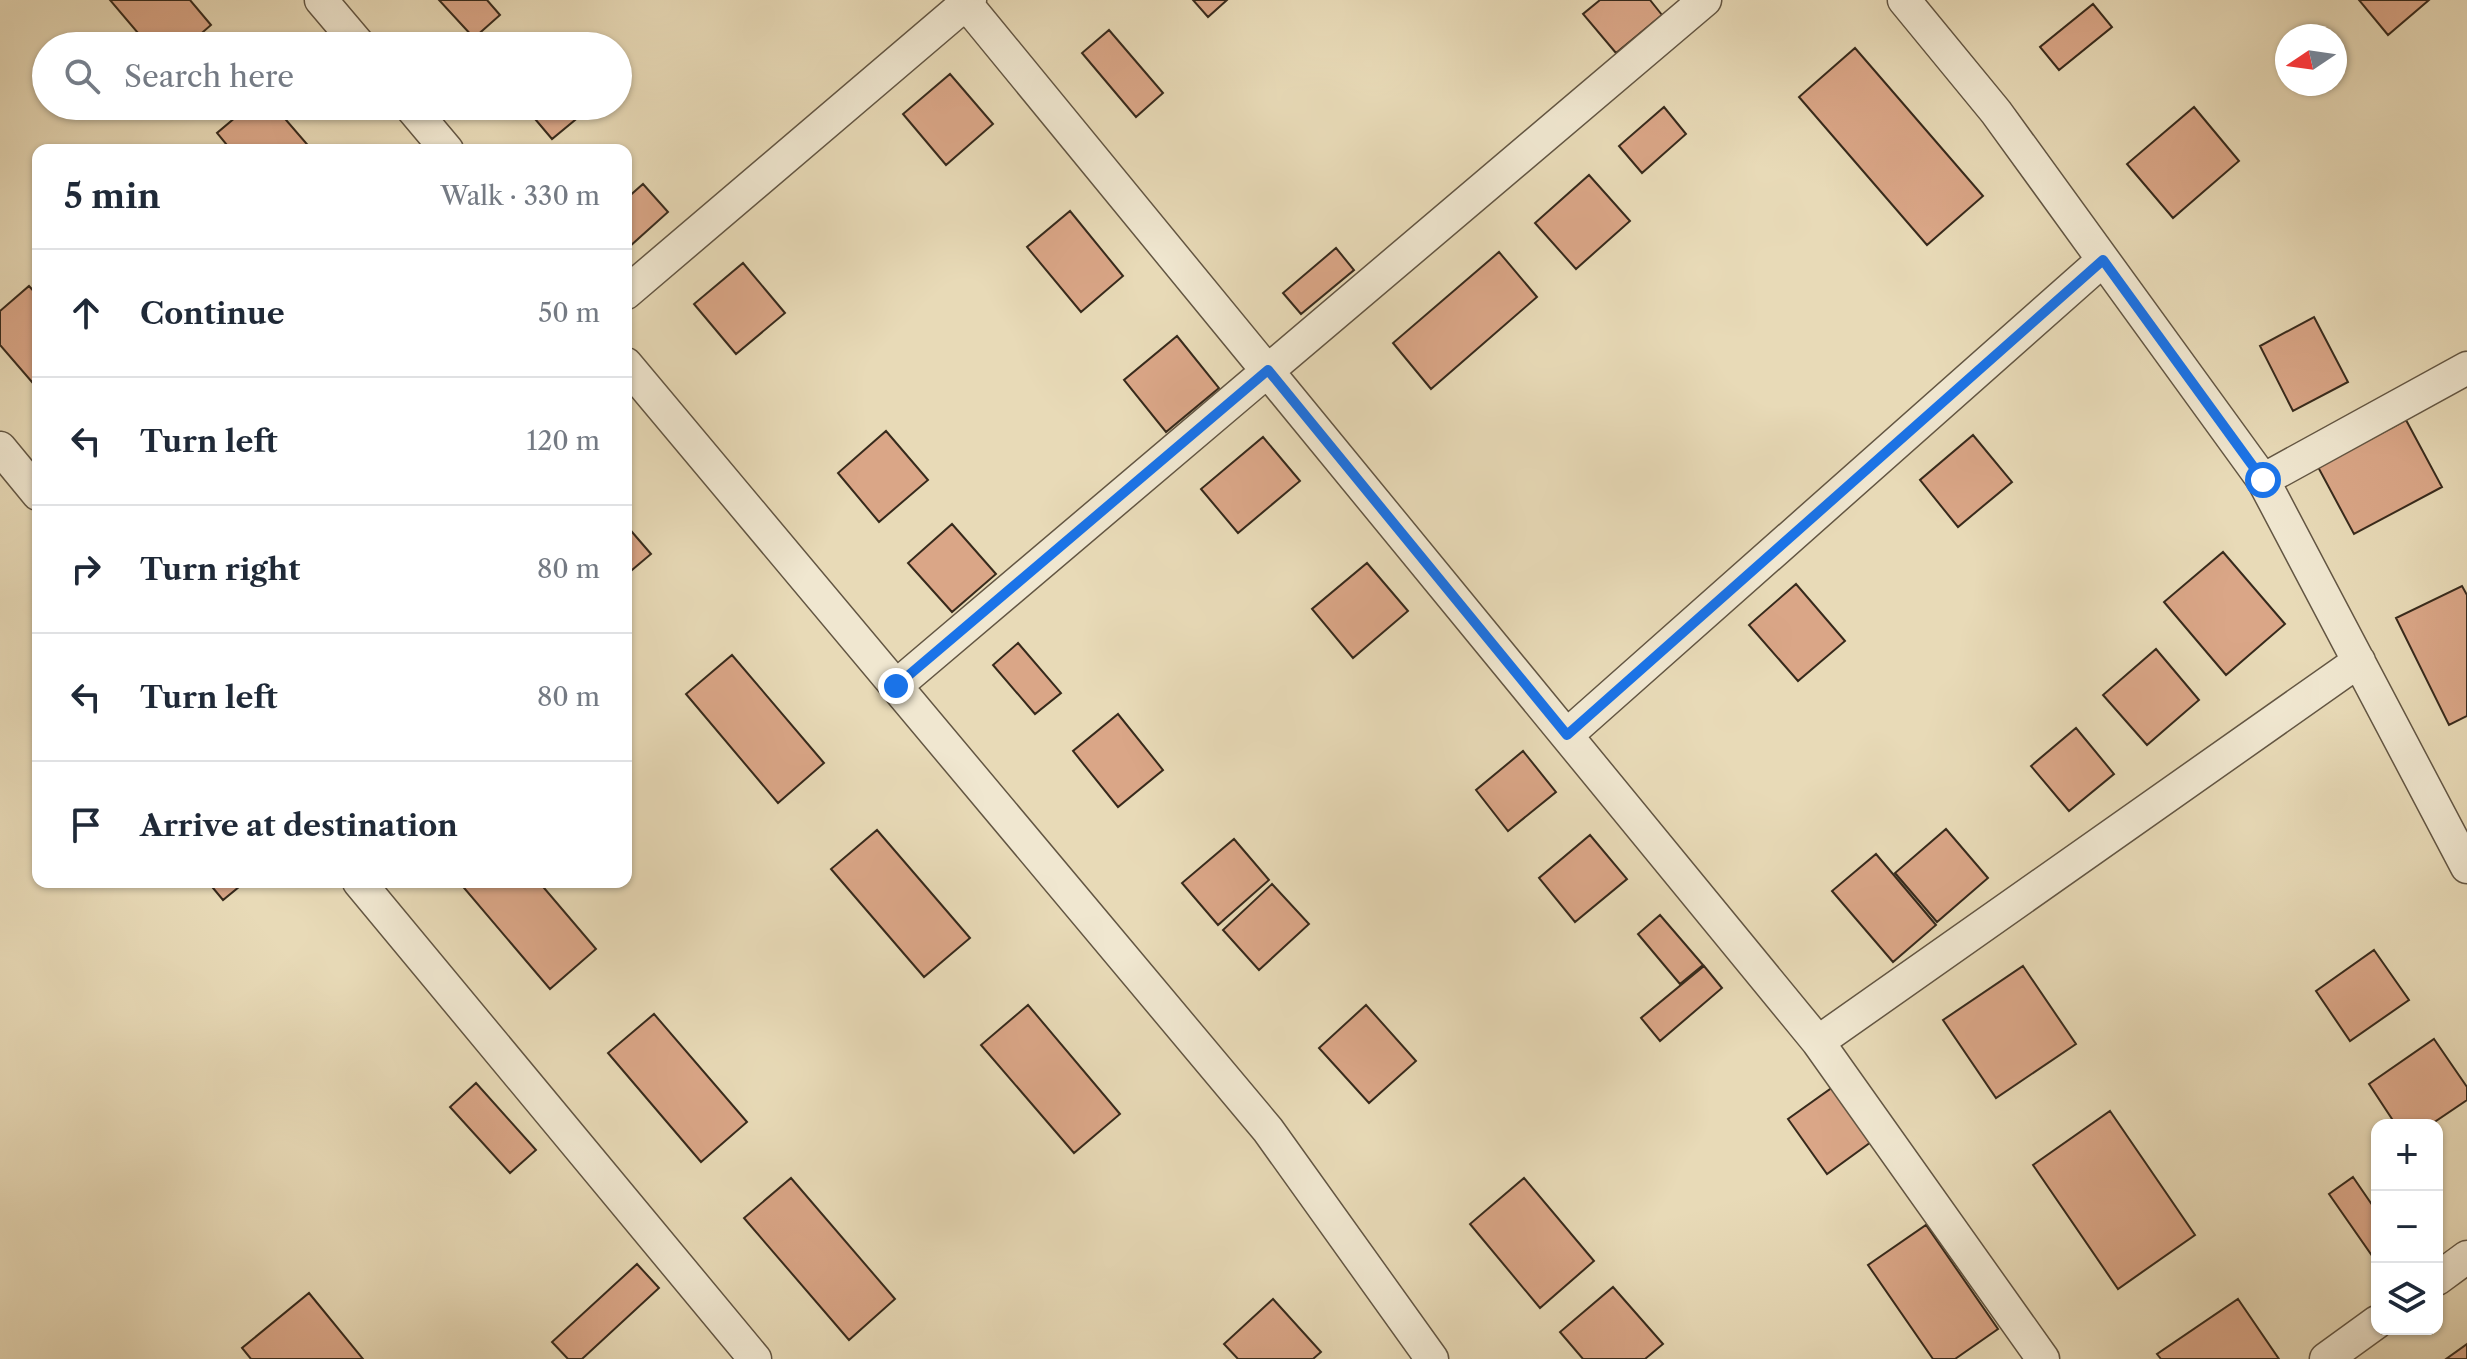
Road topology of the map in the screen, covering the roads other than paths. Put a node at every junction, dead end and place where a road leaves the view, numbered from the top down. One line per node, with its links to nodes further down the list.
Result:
1 (321, 0): 5 (street)
2 (1705, 0): 11 (street)
3 (1904, 0): 8 (street)
4 (966, 1): 9 (street); 11 (street)
5 (348, 32)
6 (422, 120): 7 (street)
7 (442, 144)
8 (2103, 260): 14 (street); 18 (street)
9 (632, 288)
10 (2467, 368): 14 (street)
11 (1268, 370): 17 (street); 18 (street)
12 (632, 371): 17 (street)
13 (0, 448): 15 (street)
14 (2263, 480): 16 (street)
15 (32, 487)
16 (2359, 661): 19 (street); 21 (street)
17 (896, 686): 26 (street)
18 (1567, 735): 21 (street)
19 (2467, 867)
20 (364, 888): 25 (street)
21 (1818, 1042): 27 (street)
22 (2467, 1257): 23 (street)
23 (2443, 1275)
24 (2371, 1326): 28 (street)
25 (755, 1359)
26 (1432, 1359)
27 (2043, 1359)
28 (2326, 1359)

